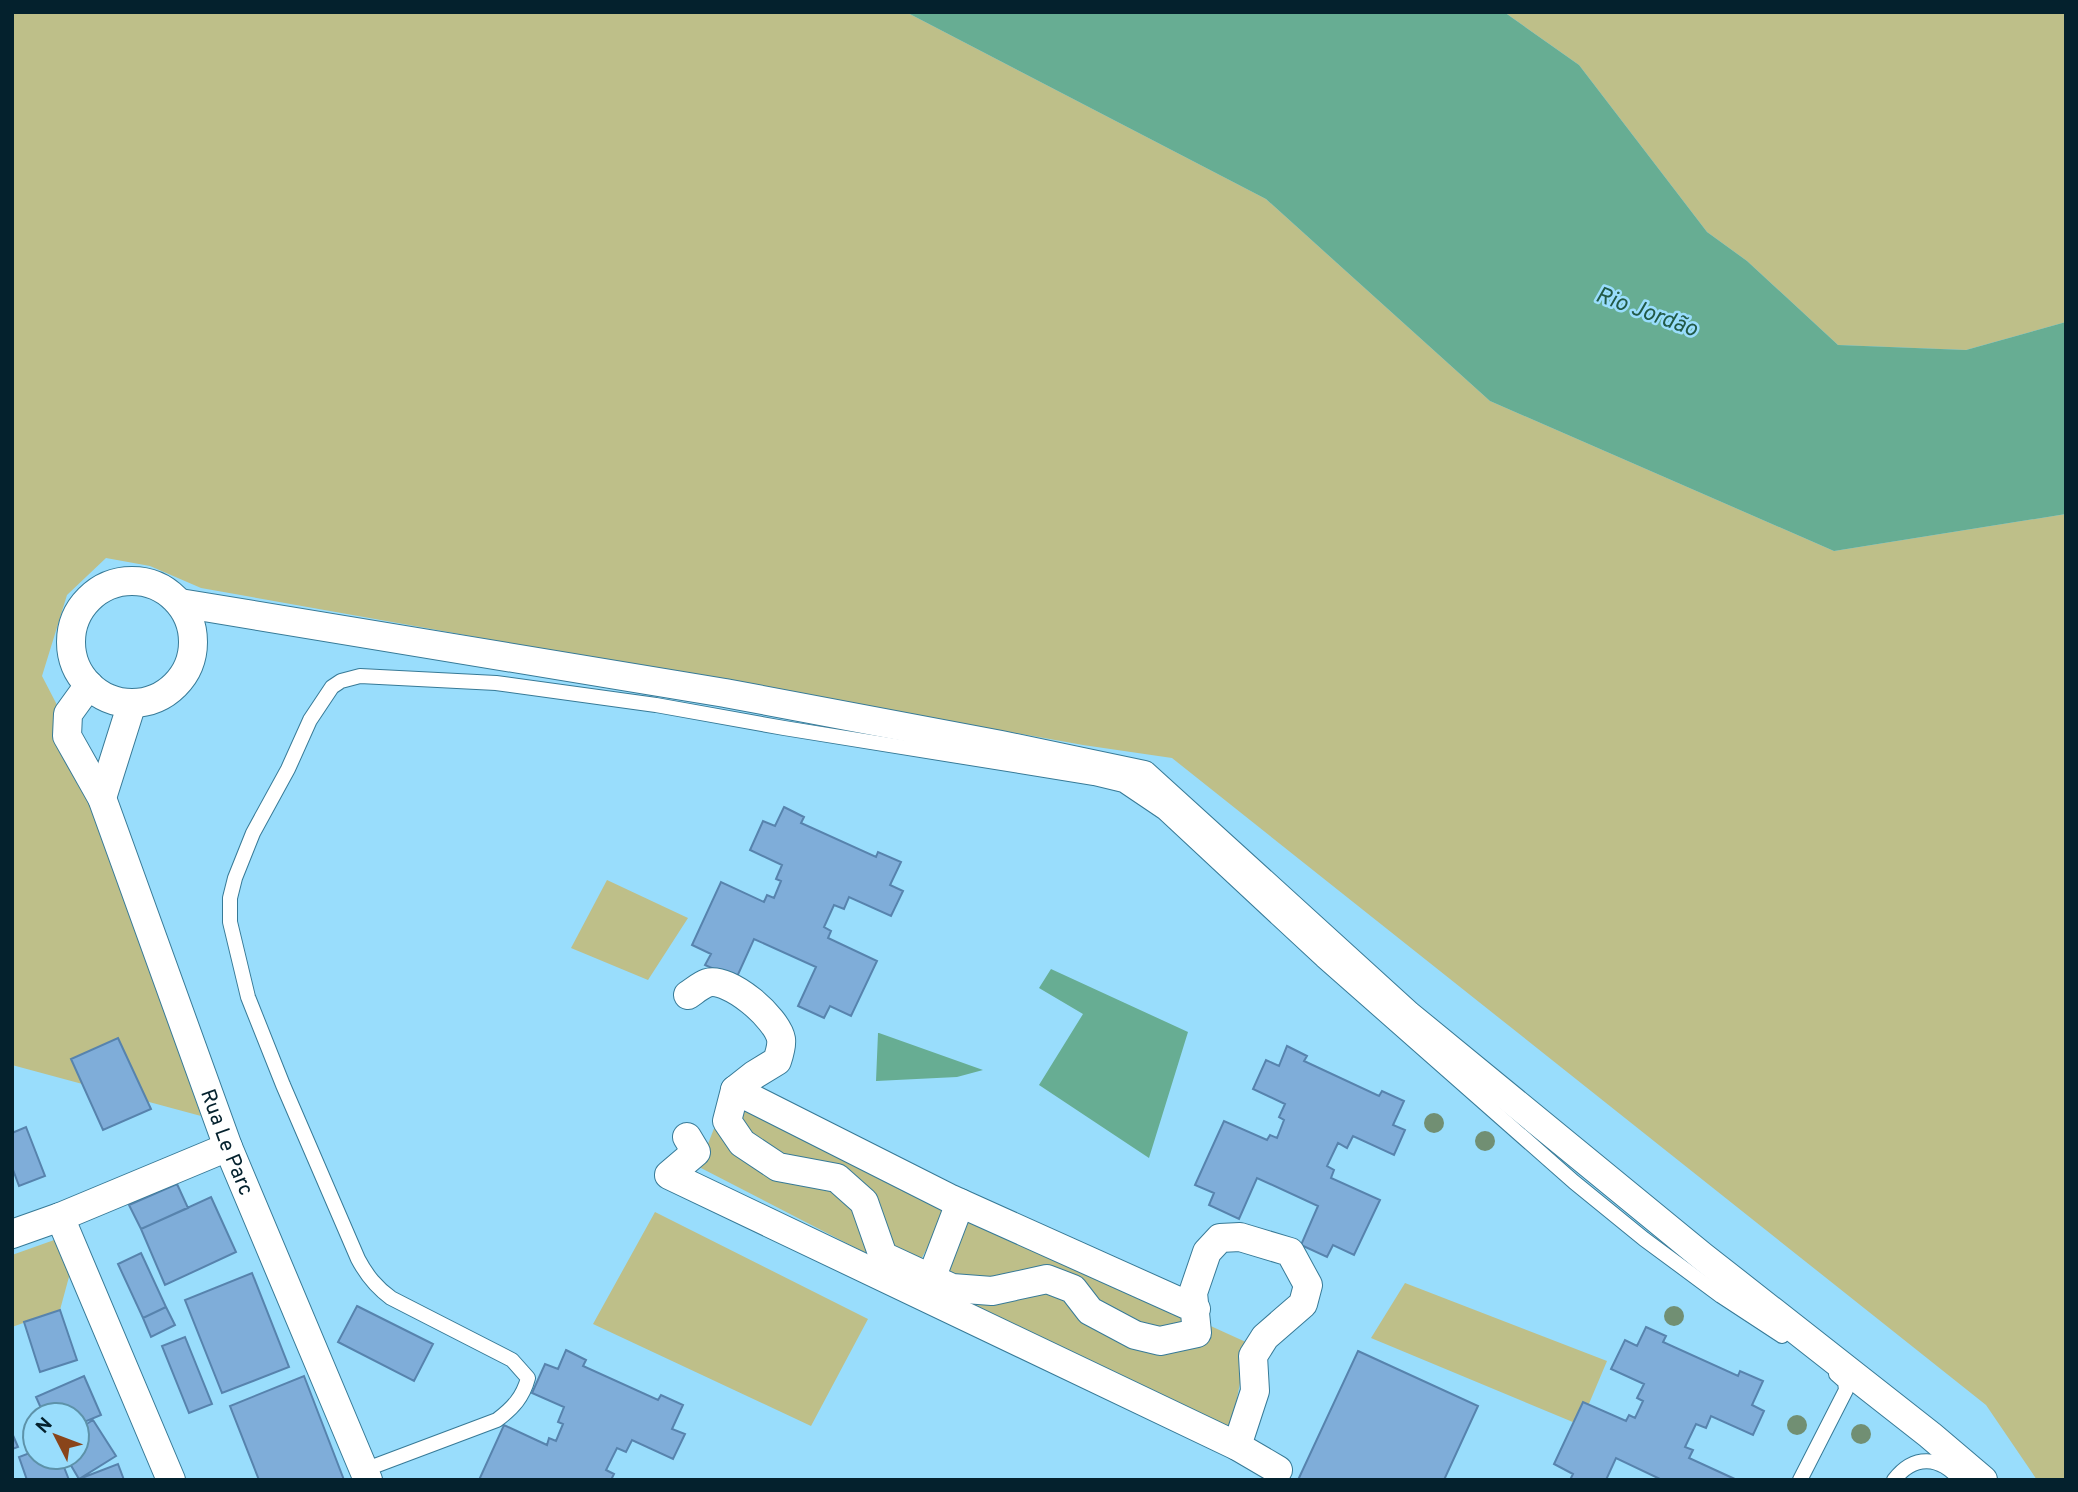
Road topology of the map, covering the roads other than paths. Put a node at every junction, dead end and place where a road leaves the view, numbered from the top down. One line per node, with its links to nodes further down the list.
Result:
1 (180, 603): 2 (street); 3 (street); 21 (street)
2 (89, 685): 3 (street); 4 (street, Rua Le Parc)
3 (132, 703): 4 (street)
4 (102, 798): 8 (street, Rua Le Parc)
5 (688, 995): 6 (street)
6 (736, 1090): 9 (street); 12 (street)
7 (687, 1137): 12 (street)
8 (228, 1147): 10 (street); 16 (street, Rua Le Parc)
9 (960, 1203): 12 (street); 13 (street)
10 (60, 1217): 11 (street); 17 (street)
11 (12, 1234)
12 (926, 1287): 13 (street); 14 (street)
13 (1196, 1309): 14 (street)
14 (1237, 1446): 15 (street)
15 (1278, 1470)
16 (366, 1475): 18 (lane)
17 (171, 1480)
18 (1800, 1480)
19 (1895, 1480): 20 (lane)
20 (1960, 1480)
21 (1983, 1480)

